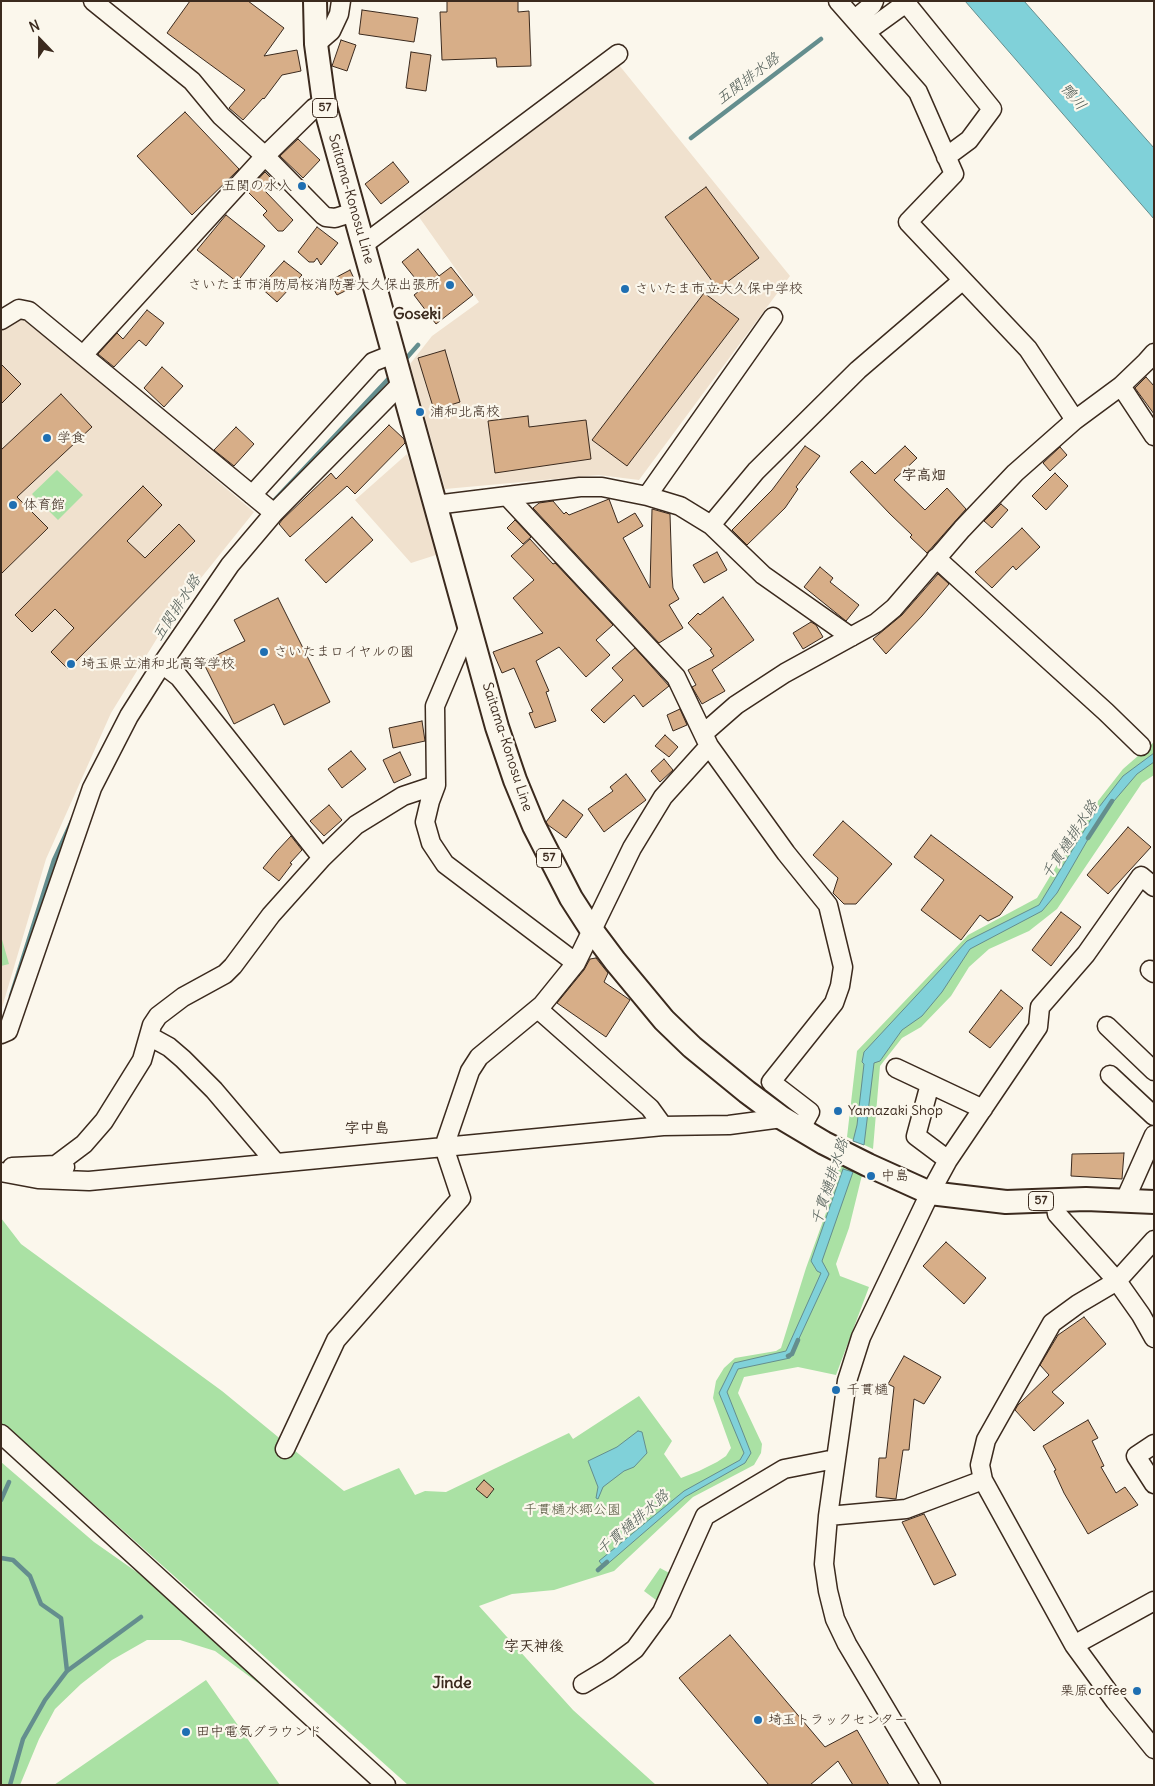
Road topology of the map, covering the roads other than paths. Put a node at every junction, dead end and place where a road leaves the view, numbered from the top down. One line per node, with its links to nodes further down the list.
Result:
1 (93, 1): 10 (street)
2 (315, 1): 7 (main road, Saitama-Konosu Line / 57)
3 (341, 1): 7 (street)
4 (838, 1): 6 (street)
5 (874, 1): 6 (street)
6 (860, 25): 11 (street); 11 (street)
7 (316, 44): 9 (main road, Saitama-Konosu Line / 57)
8 (618, 54): 13 (street)
9 (324, 103): 10 (street); 12 (main road, Saitama-Konosu Line / 57)
10 (265, 156): 12 (street); 18 (street)
11 (946, 157): 14 (street)
12 (354, 212): 13 (main road, Saitama-Konosu Line / 57)
13 (364, 245): 19 (main road, Saitama-Konosu Line / 57)
14 (964, 280): 21 (street); 28 (street)
15 (773, 317): 25 (street)
16 (1, 320): 18 (street)
17 (1154, 353): 20 (street)
18 (84, 354): 23 (street)
19 (398, 369): 23 (street); 26 (main road, Saitama-Konosu Line / 57); 27 (street)
20 (1121, 386): 21 (street); 22 (street)
21 (1075, 420): 29 (street)
22 (1154, 436)
23 (252, 495): 27 (street)
24 (507, 496): 25 (street); 26 (street); 33 (street)
25 (647, 496): 28 (street)
26 (435, 505): 30 (main road, Saitama-Konosu Line / 57)
27 (274, 513): 32 (street)
28 (711, 525): 31 (street)
29 (936, 558): 31 (street); 34 (street)
30 (469, 626): 35 (street); 38 (main road, Saitama-Konosu Line / 57)
31 (851, 637): 33 (street)
32 (162, 664): 36 (street); 42 (street)
33 (707, 739): 38 (street); 50 (street)
34 (1141, 746)
35 (436, 785): 36 (street); 39 (street)
36 (322, 858): 43 (street)
37 (1154, 887): 48 (street)
38 (591, 929): 39 (street); 50 (main road, Saitama-Konosu Line / 57)
39 (576, 963): 40 (street)
40 (538, 1009): 51 (street); 53 (street)
41 (1107, 1026): 45 (street)
42 (1, 1034)
43 (148, 1036): 55 (street); 56 (street)
44 (896, 1068): 47 (street)
45 (1154, 1071)
46 (1110, 1075): 49 (street)
47 (930, 1084): 48 (street); 54 (street)
48 (984, 1109): 54 (street)
49 (1154, 1116)
50 (791, 1124): 51 (street); 59 (main road, Saitama-Konosu Line / 57)
51 (663, 1126): 53 (street)
52 (1154, 1135): 61 (street)
53 (444, 1147): 55 (street); 68 (street)
54 (948, 1160): 59 (street)
55 (276, 1163): 58 (street)
56 (56, 1165): 57 (street); 58 (street)
57 (1, 1170): 58 (street)
58 (97, 1180)
59 (930, 1193): 60 (main road, Saitama-Konosu Line / 57); 69 (street)
60 (1056, 1200): 61 (main road, Saitama-Konosu Line / 57); 64 (street)
61 (1125, 1200): 62 (main road, Saitama-Konosu Line / 57)
62 (1154, 1202)
63 (1154, 1240): 64 (street)
64 (1117, 1281): 65 (street); 70 (street)
65 (1154, 1338)
66 (1, 1434): 77 (street)
67 (1154, 1444): 71 (street)
68 (285, 1449)
69 (835, 1459): 72 (street); 75 (street)
70 (983, 1480): 72 (street); 74 (street)
71 (1154, 1484)
72 (828, 1516): 78 (street)
73 (1154, 1602): 74 (street)
74 (1074, 1645): 76 (street)
75 (583, 1684)
76 (1154, 1749)
77 (386, 1785)
78 (932, 1785)

